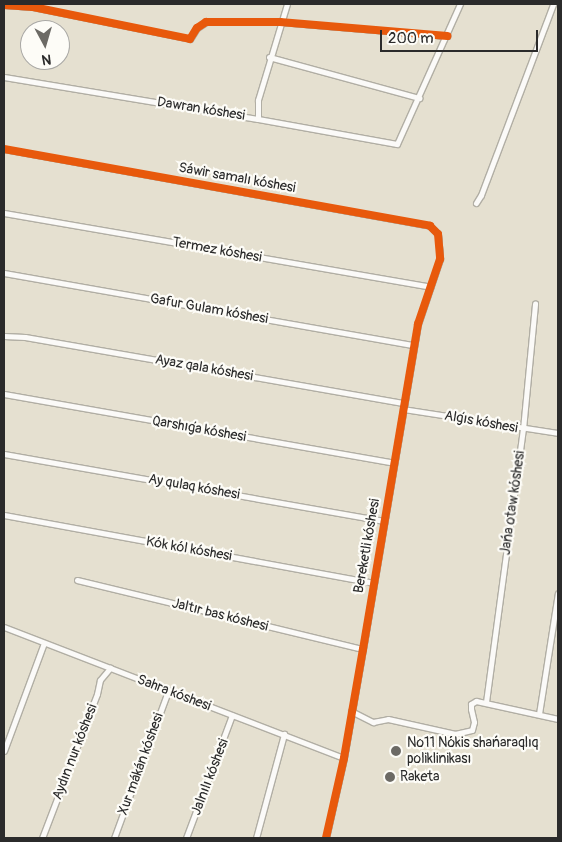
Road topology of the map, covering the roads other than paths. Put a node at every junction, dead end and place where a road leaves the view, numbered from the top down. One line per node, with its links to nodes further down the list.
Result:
1 (288, 4): 5 (street)
2 (460, 4): 6 (street)
3 (553, 4): 12 (street)
4 (4, 5): 5 (street)
5 (280, 22): 6 (street); 7 (street)
6 (447, 36): 9 (street)
7 (269, 57): 9 (street); 10 (street)
8 (4, 77): 10 (street, Dawran kóshesi)
9 (419, 98): 10 (street, Dawran kóshesi)
10 (258, 118)
11 (4, 149): 14 (street, Sáwir samalı kóshesi)
12 (476, 203)
13 (4, 213): 16 (street, Termez kóshesi)
14 (440, 259): 16 (street, Bereketli kóshesi)
15 (4, 272): 19 (street, Gafur Gulam kóshesi)
16 (431, 287): 19 (street, Bereketli kóshesi)
17 (535, 304): 22 (street, Jańa otaw kóshesi)
18 (4, 336): 21 (street, Ayaz qala kóshesi)
19 (414, 345): 21 (street, Bereketli kóshesi)
20 (4, 394): 25 (street, Qarshıǵa kóshesi)
21 (404, 406): 22 (street, Alǵıs kóshesi); 25 (street, Bereketli kóshesi)
22 (523, 429): 23 (street, Alǵıs kóshesi); 36 (street, Jańa otaw kóshesi)
23 (558, 433)
24 (4, 454): 27 (street, Ay qulaq kóshesi)
25 (394, 463): 27 (street, Bereketli kóshesi)
26 (4, 515): 29 (street, Kók kól kóshesi)
27 (384, 521): 29 (street, Bereketli kóshesi)
28 (77, 580): 33 (street, Jaltır bas kóshesi)
29 (373, 582): 33 (street, Bereketli kóshesi)
30 (558, 593): 38 (street)
31 (4, 628): 32 (street, Sahra kóshesi)
32 (44, 643): 34 (street, Sahra kóshesi); 42 (street)
33 (364, 649): 37 (street, Bereketli kóshesi)
34 (110, 668): 35 (street, Sahra kóshesi); 44 (street, Aydın nur kóshesi)
35 (168, 691): 39 (street, Sahra kóshesi); 45 (street, Xur mákán kóshesi)
36 (486, 702): 37 (street); 38 (street)
37 (351, 711): 43 (street, Bereketli kóshesi)
38 (539, 714): 40 (street)
39 (232, 715): 41 (street, Sahra kóshesi); 46 (street, Jalnılı kóshesi)
40 (558, 719)
41 (284, 734): 43 (street, Sahra kóshesi); 47 (street)
42 (4, 751)
43 (344, 758): 48 (street, Bereketli kóshesi)
44 (42, 838)
45 (114, 838)
46 (186, 838)
47 (256, 838)
48 (326, 838)

